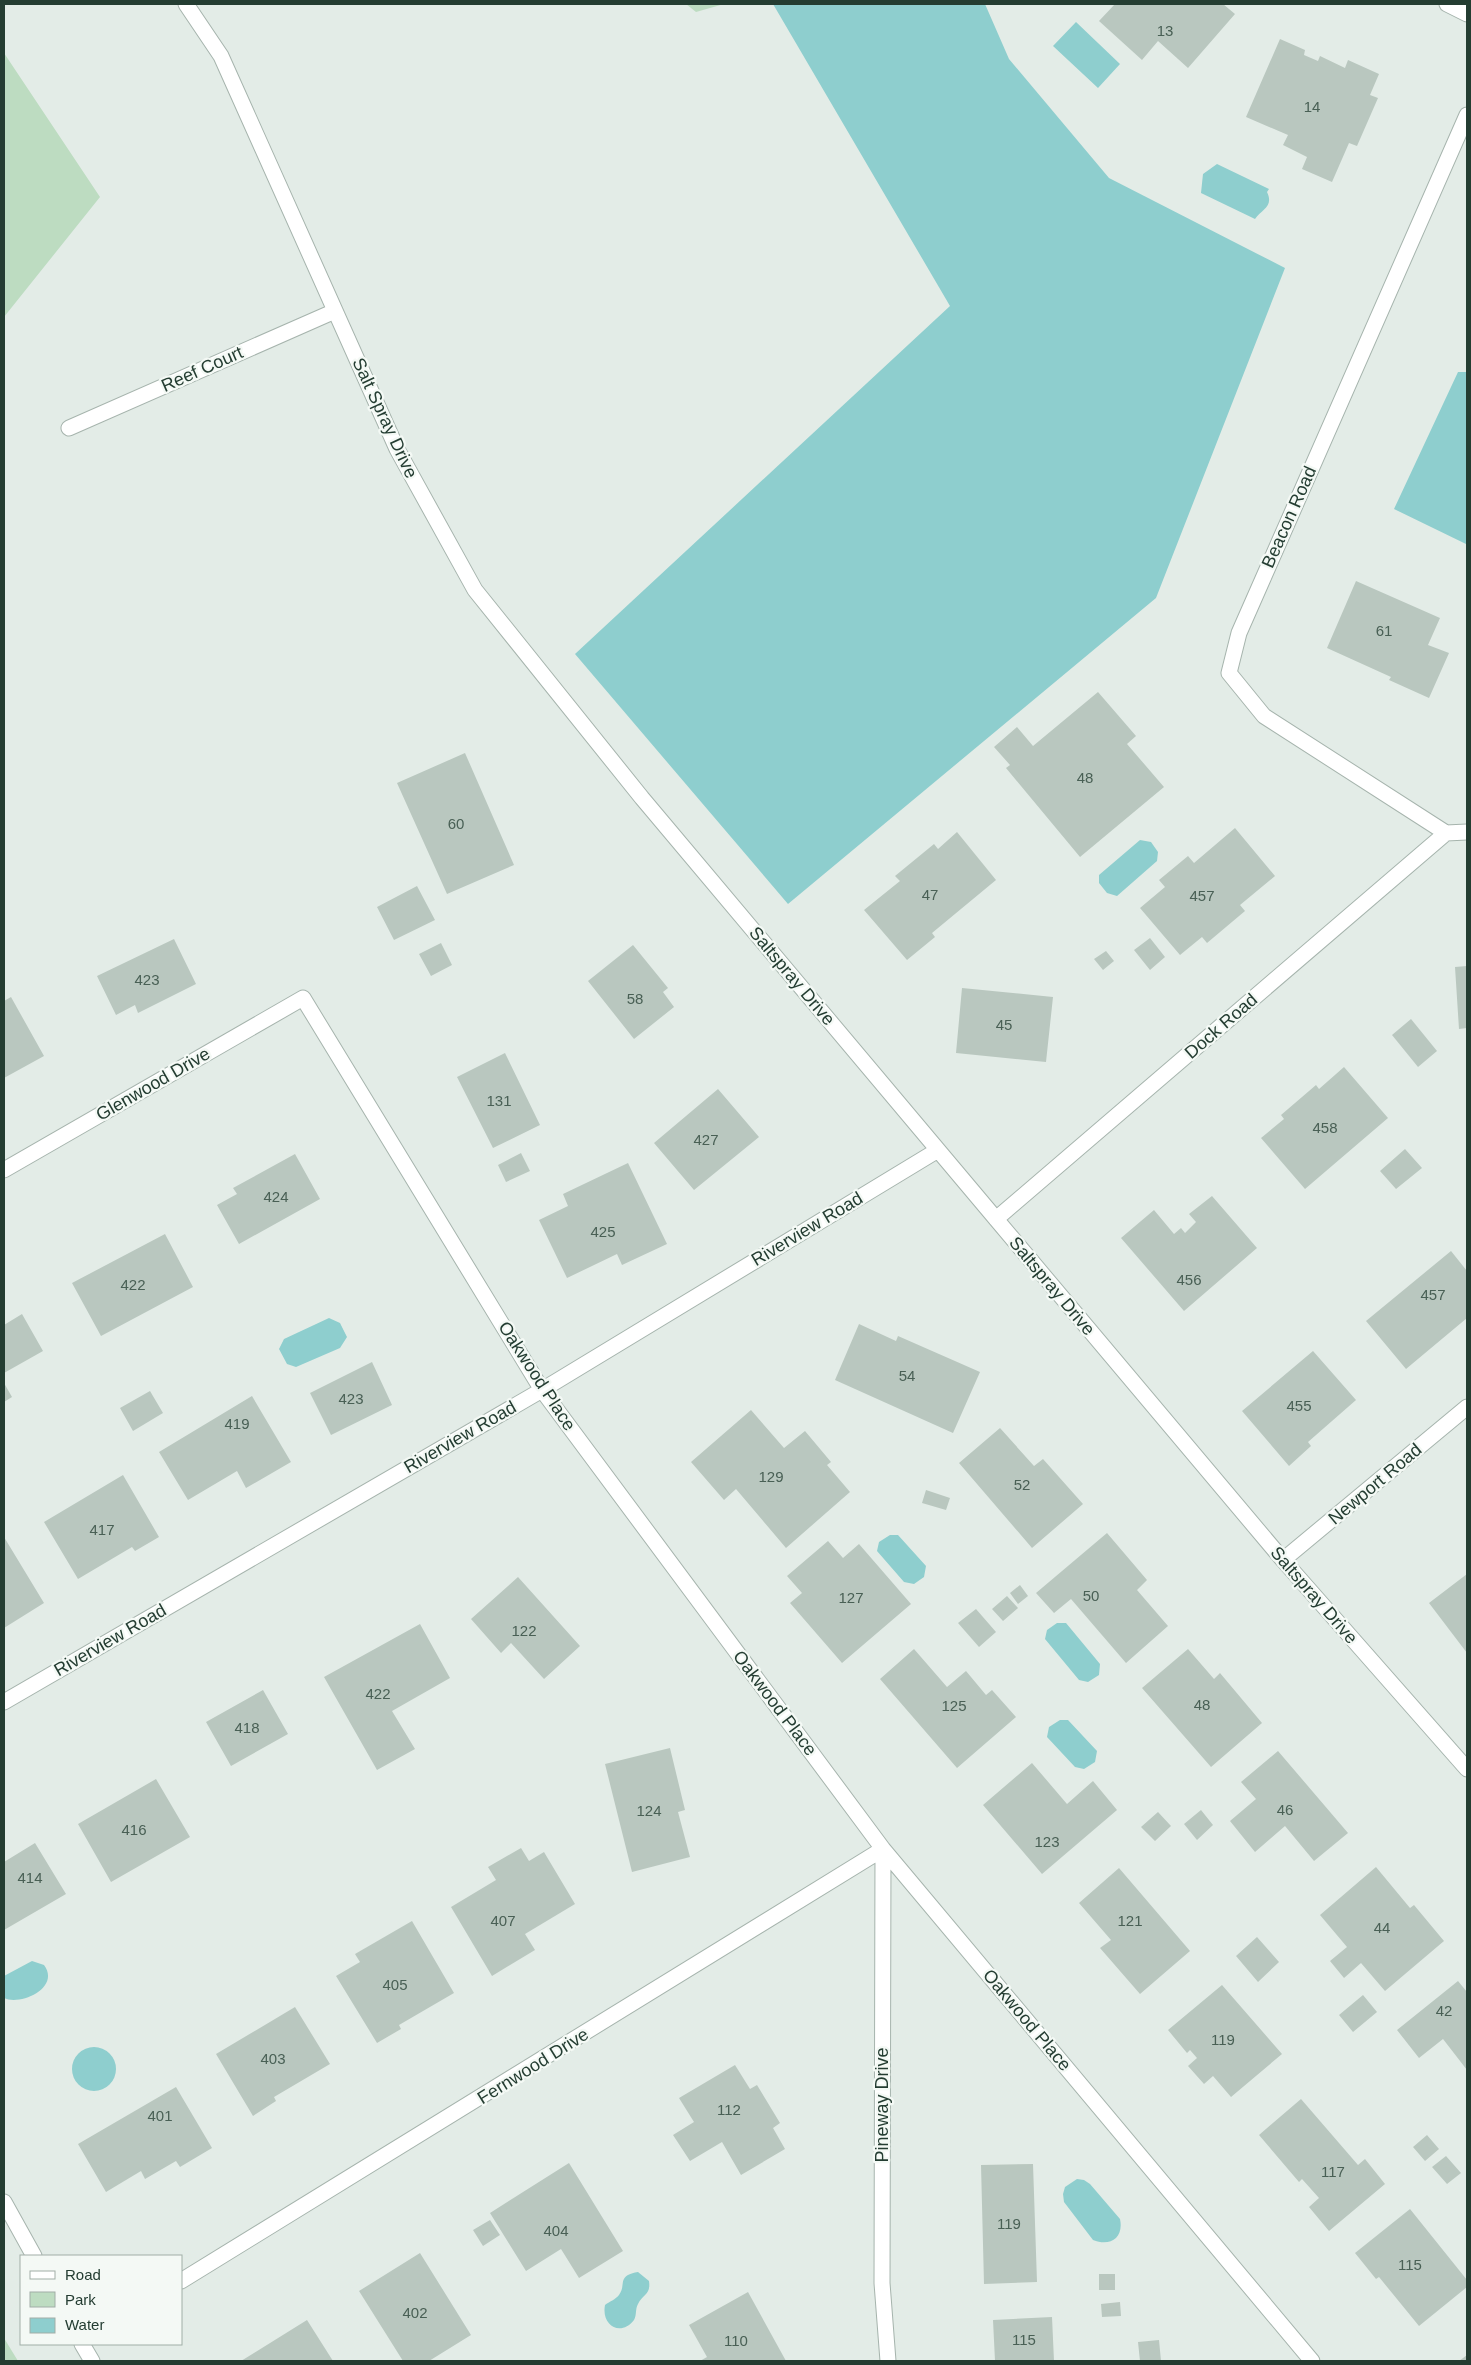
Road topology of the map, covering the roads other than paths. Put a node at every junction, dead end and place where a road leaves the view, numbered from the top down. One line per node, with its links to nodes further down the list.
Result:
1 (186, 4): 5 (street, Salt Spray Drive)
2 (1447, 4): 3 (street)
3 (1467, 14)
4 (1467, 114): 9 (street, Beacon Road)
5 (335, 311): 6 (street, Reef Court); 7 (street, Salt Spray Drive)
6 (69, 428)
7 (642, 798): 11 (street, Saltspray Drive)
8 (1467, 832): 9 (street)
9 (1446, 833): 13 (street, Dock Road)
10 (302, 998): 12 (street, Glenwood Drive); 14 (street, Oakwood Place)
11 (938, 1150): 13 (street, Saltspray Drive); 14 (street, Riverview Road)
12 (4, 1170)
13 (996, 1220): 16 (street, Saltspray Drive)
14 (542, 1390): 17 (street, Riverview Road); 19 (street, Oakwood Place)
15 (1467, 1407): 16 (street, Newport Road)
16 (1283, 1560): 18 (street, Saltspray Drive)
17 (4, 1702)
18 (1467, 1770)
19 (883, 1849): 22 (street, Fernwood Drive); 25 (street, Pineway Drive); 26 (street, Oakwood Place)
20 (4, 2202): 21 (street)
21 (33, 2255)
22 (182, 2280)
23 (83, 2345): 24 (street)
24 (92, 2361)
25 (888, 2361)
26 (1312, 2361)

